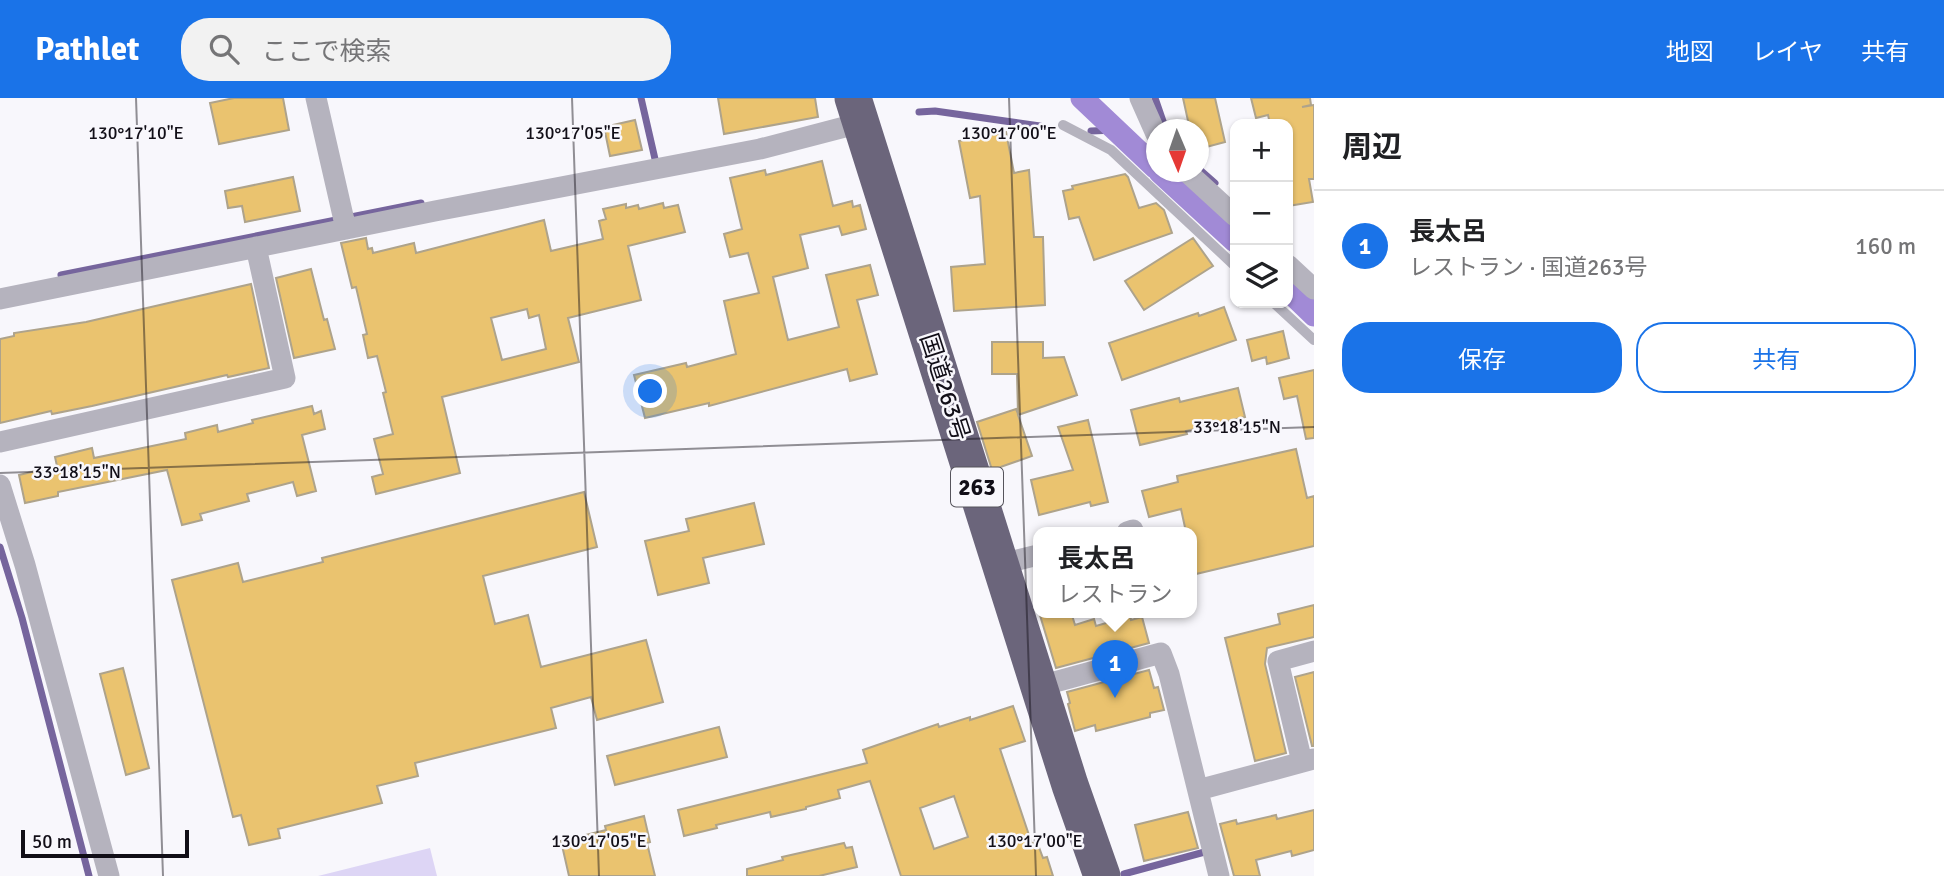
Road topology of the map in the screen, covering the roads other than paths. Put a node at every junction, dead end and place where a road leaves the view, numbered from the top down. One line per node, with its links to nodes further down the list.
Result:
1 (316, 98): 8 (street)
2 (1140, 98): 4 (street)
3 (857, 111): 8 (street); 19 (highway, 国道263号 / 263)
4 (1150, 119)
5 (1063, 125): 10 (lane)
6 (1198, 182): 7 (street)
7 (1230, 211)
8 (344, 220): 9 (street)
9 (256, 247): 13 (street); 16 (street)
10 (1230, 261)
11 (1293, 270): 12 (street)
12 (1314, 289)
13 (0, 299)
14 (1279, 308): 15 (lane)
15 (1314, 340)
16 (0, 442)
17 (0, 485): 25 (street)
18 (1033, 556): 19 (street)
19 (1002, 564): 21 (highway, 国道263号 / 263)
20 (1314, 651): 22 (street)
21 (1040, 687): 23 (street); 26 (highway, 国道263号 / 263)
22 (1308, 760): 23 (street)
23 (1198, 790): 24 (street)
24 (1214, 858)
25 (109, 876)
26 (1102, 876)

